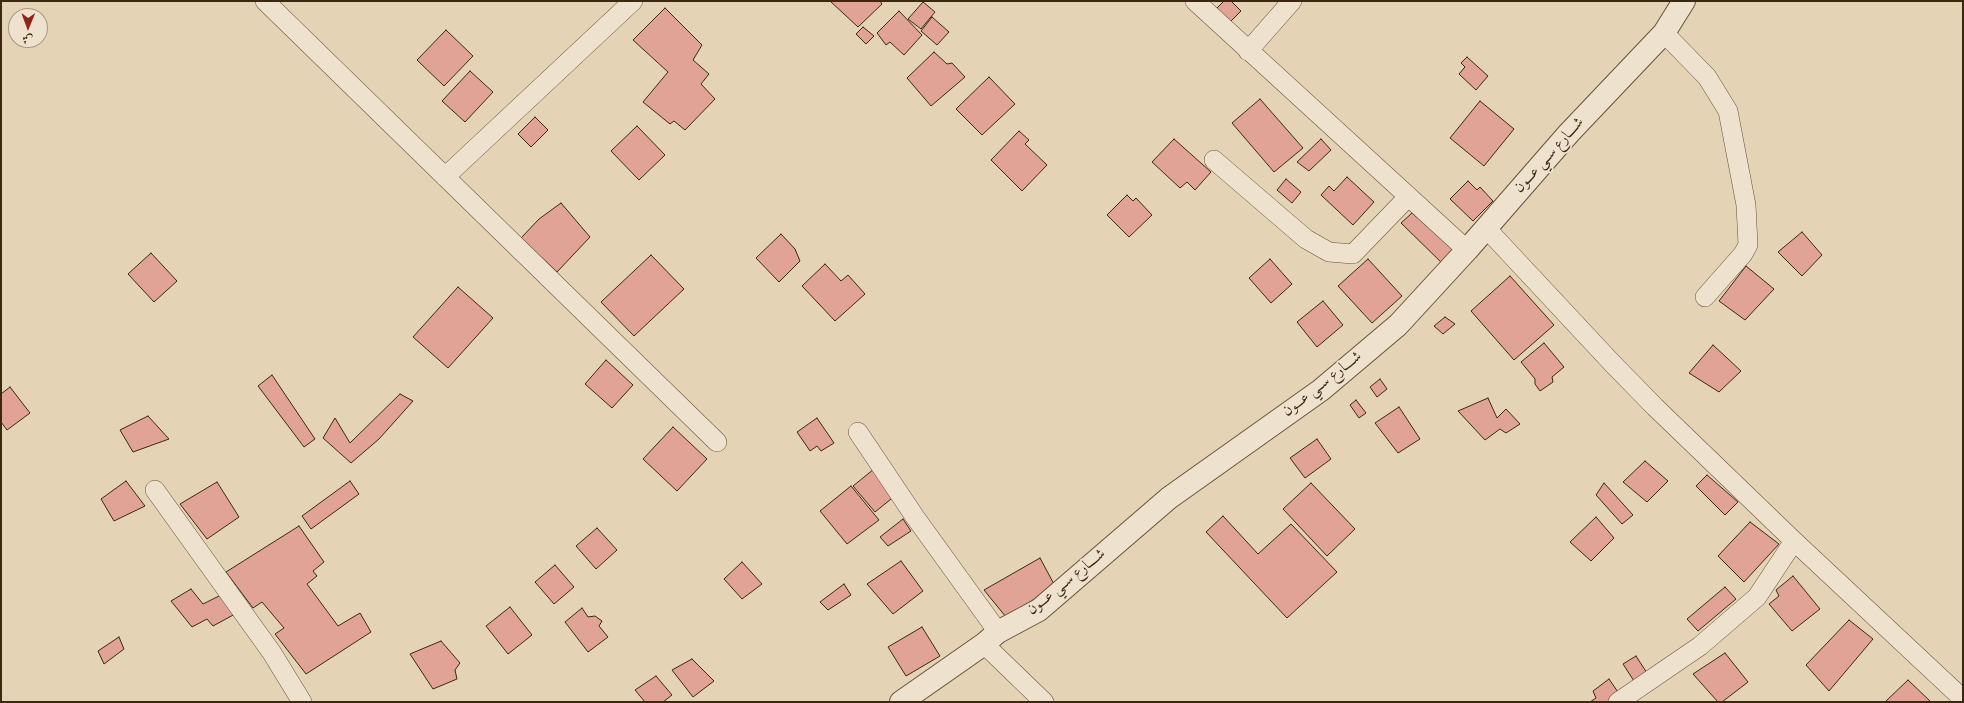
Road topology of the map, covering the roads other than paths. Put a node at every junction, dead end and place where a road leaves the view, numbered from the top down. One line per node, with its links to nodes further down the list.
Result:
1 (265, 1): 9 (street)
2 (634, 1): 9 (street)
3 (1195, 1): 7 (street)
4 (1292, 1): 7 (street)
5 (1684, 1): 6 (street, شــــارع ســي عـــون)
6 (1664, 33): 11 (street, شــــارع ســي عـــون); 13 (street)
7 (1248, 51): 10 (street)
8 (1214, 160): 10 (street)
9 (445, 177): 15 (street)
10 (1408, 197): 12 (street)
11 (1486, 228): 12 (street, شــــارع ســي عـــون); 17 (street)
12 (1467, 250): 18 (street, شــــارع ســي عـــون)
13 (1705, 296)
14 (858, 432): 18 (street)
15 (717, 442)
16 (155, 490): 20 (street)
17 (1794, 541): 19 (street); 23 (street)
18 (991, 638): 21 (street, شــــارع ســي عـــون); 22 (street)
19 (1963, 699)
20 (302, 702)
21 (901, 702)
22 (1044, 702)
23 (1618, 702)

